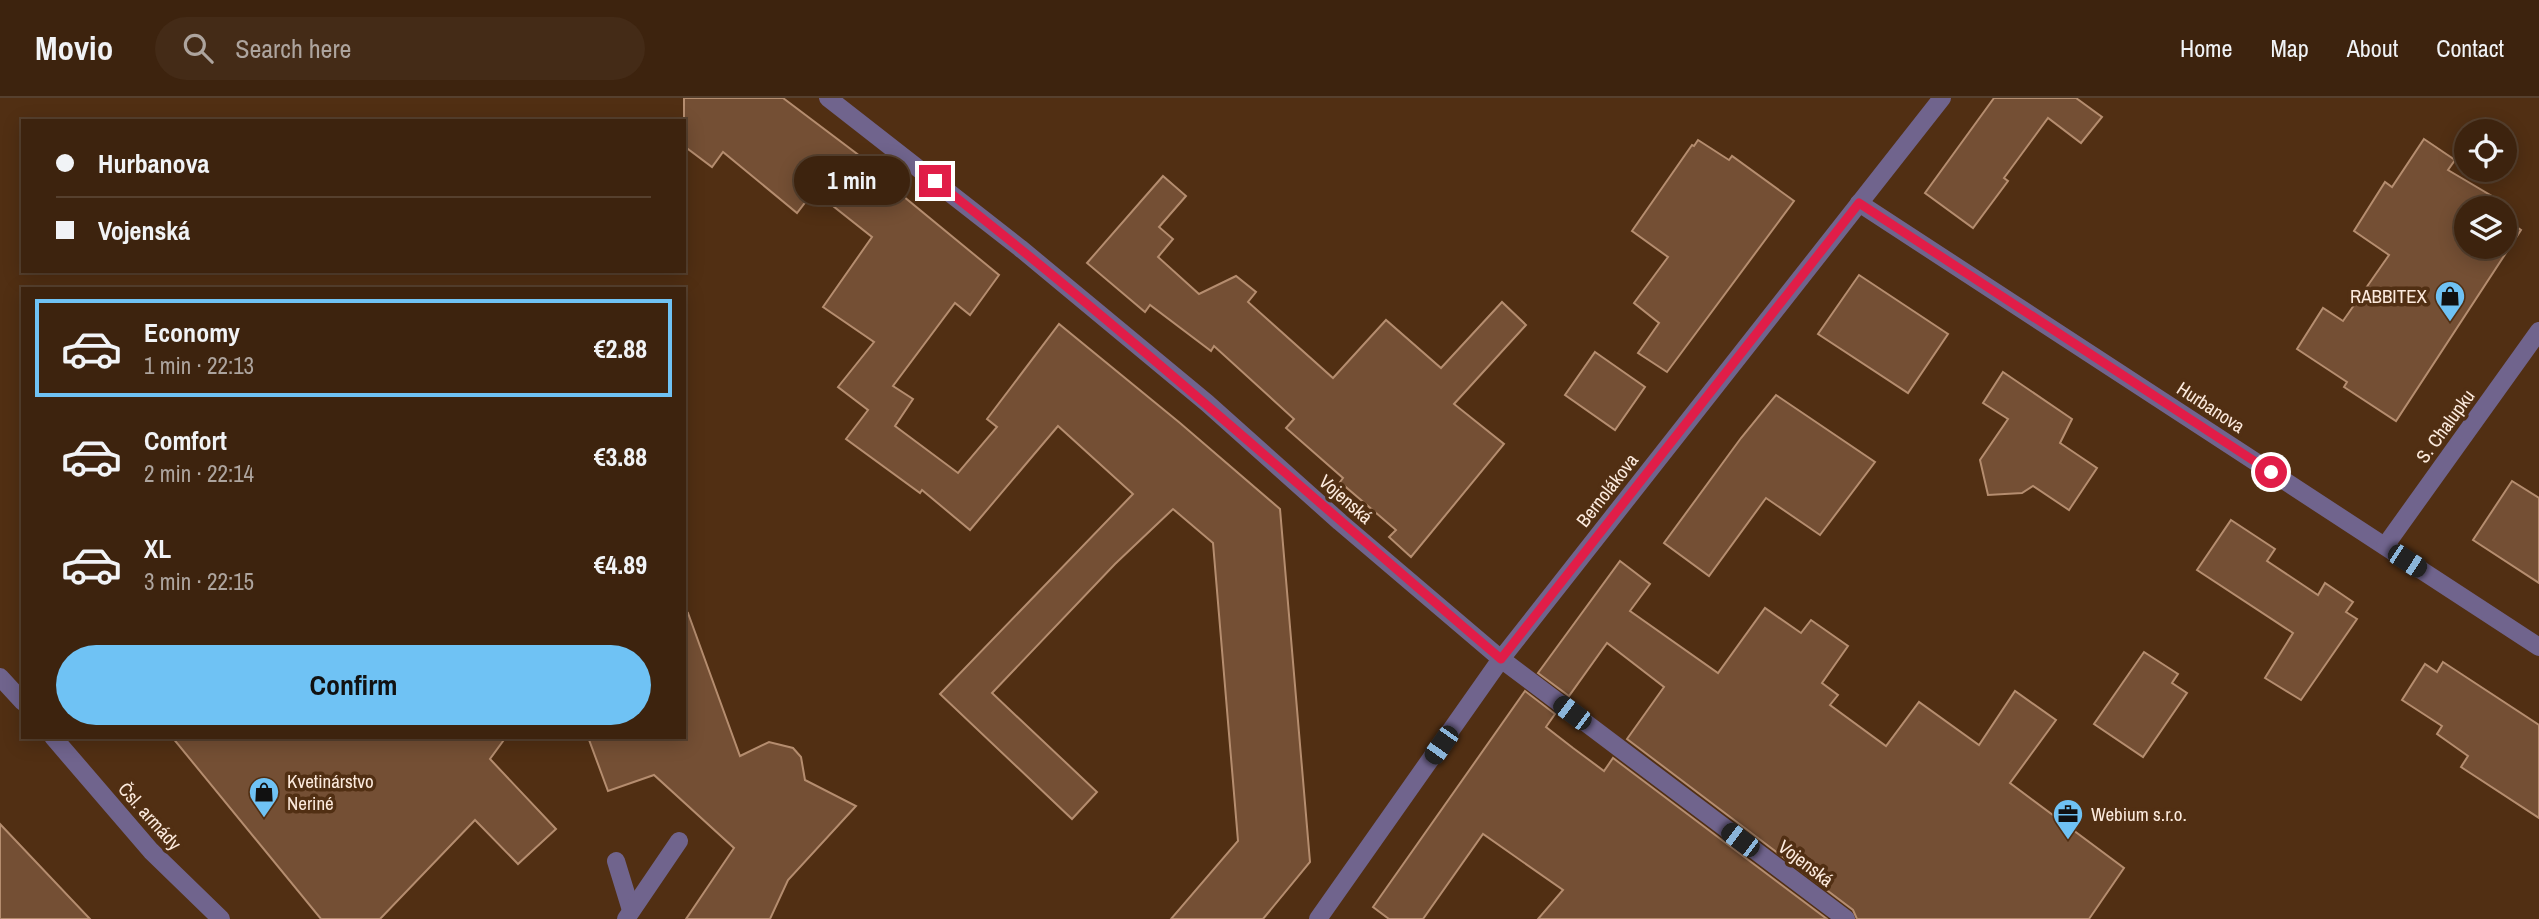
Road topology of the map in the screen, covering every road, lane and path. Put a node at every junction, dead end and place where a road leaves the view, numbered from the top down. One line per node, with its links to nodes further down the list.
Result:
1 (828, 98): 7 (street, Vojenská)
2 (1942, 98): 3 (street, Bernolákova)
3 (1859, 203): 5 (street, Hurbanova); 7 (street, Bernolákova)
4 (2539, 331): 5 (street, S. Chalupku)
5 (2385, 546): 6 (street, Hurbanova)
6 (2539, 647)
7 (1501, 659): 15 (street, Bernolákova); 16 (street, Vojenská)
8 (0, 677): 9 (street)
9 (21, 700)
10 (55, 739): 14 (street, Čsl. armády)
11 (679, 841): 13 (street)
12 (616, 861): 13 (street)
13 (629, 914)
14 (221, 919)
15 (1318, 919)
16 (1846, 919)

